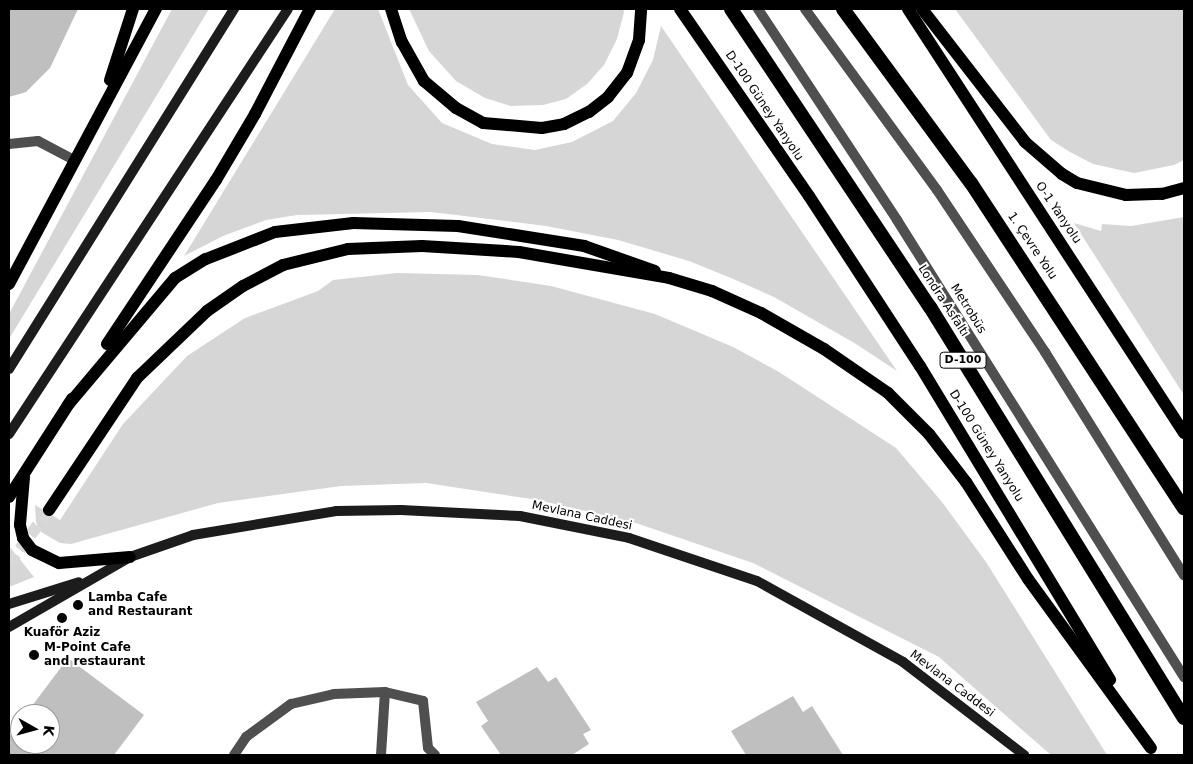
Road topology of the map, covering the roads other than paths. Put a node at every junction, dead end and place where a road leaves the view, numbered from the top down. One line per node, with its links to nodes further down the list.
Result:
1 (133, 9): 15 (main road)
2 (156, 9): 15 (main road)
3 (234, 9): 21 (main road)
4 (288, 9): 24 (main road)
5 (310, 9): 22 (main road)
6 (390, 9): 7 (main road)
7 (641, 9)
8 (680, 9): 37 (main road, D-100 Güney Yanyolu)
9 (731, 9): 36 (highway, Londra Asfaltı / D-100)
10 (758, 9): 34 (lane, Metrobüs)
11 (805, 9): 30 (lane)
12 (843, 9): 27 (highway, 1. Çevre Yolu)
13 (908, 9): 23 (main road, O-1 Yanyolu)
14 (922, 9): 18 (main road)
15 (101, 106): 17 (main road)
16 (9, 144): 17 (lane)
17 (74, 160): 20 (main road)
18 (1184, 188)
19 (669, 278): 22 (main road); 28 (main road); 37 (main road)
20 (9, 284)
21 (9, 369)
22 (68, 405): 25 (main road)
23 (1184, 433)
24 (9, 434)
25 (25, 472): 26 (main road); 29 (main road)
26 (9, 497)
27 (1184, 509)
28 (49, 510)
29 (130, 558): 31 (main road, Mevlana Caddesi); 41 (main road, Mevlana Caddesi)
30 (1184, 574)
31 (87, 580): 32 (main road, Mevlana Caddesi); 33 (main road, Mevlana Caddesi)
32 (9, 604)
33 (9, 627)
34 (1184, 677)
35 (385, 692): 38 (lane); 39 (lane); 40 (lane)
36 (1184, 718)
37 (1153, 752)
38 (234, 755)
39 (381, 755)
40 (434, 755)
41 (1024, 755)

